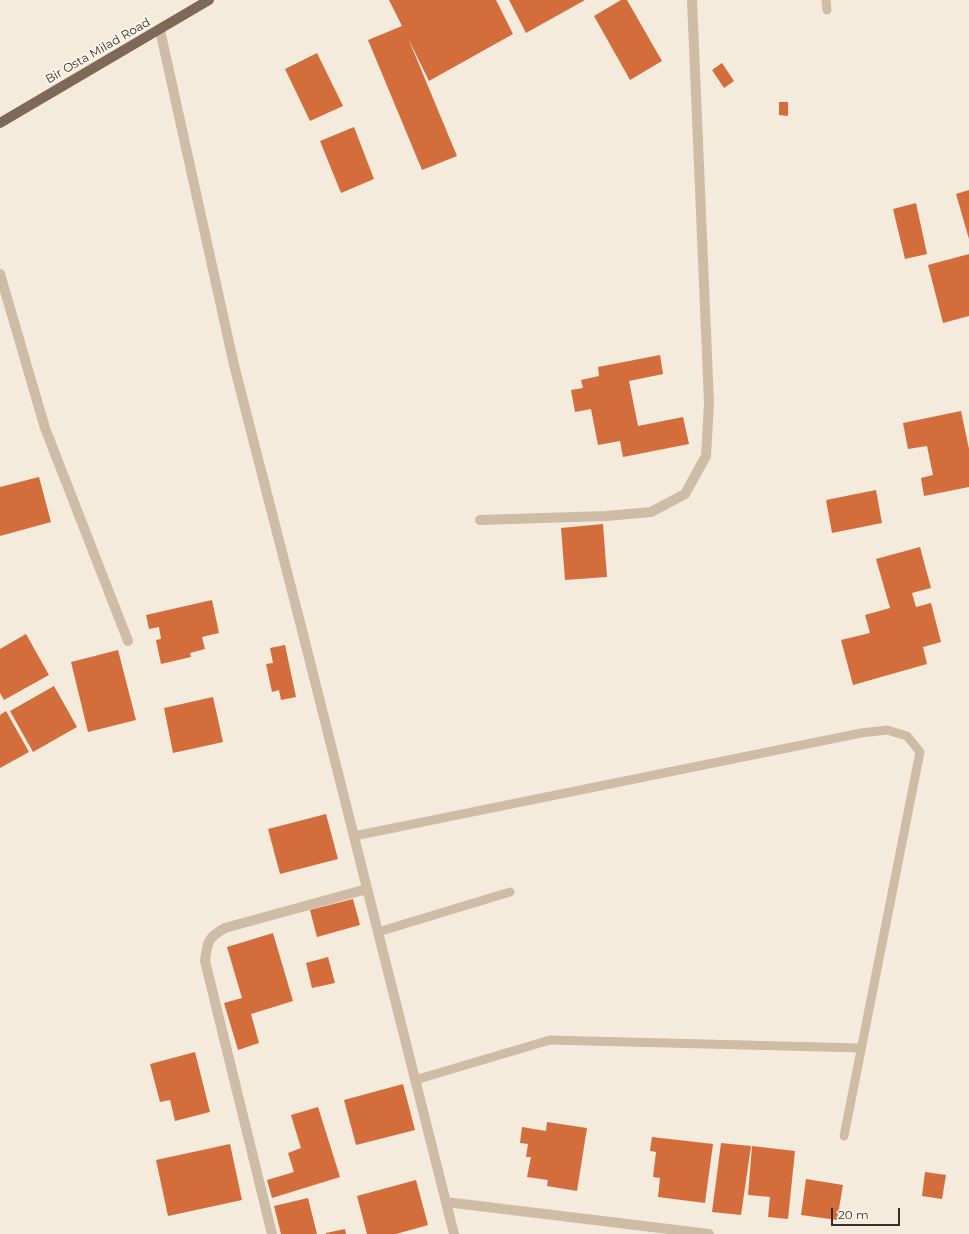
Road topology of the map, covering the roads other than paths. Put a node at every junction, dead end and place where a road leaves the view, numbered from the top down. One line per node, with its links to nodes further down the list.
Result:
1 (209, 0): 5 (main road, Bir Osta Milad Road)
2 (692, 0): 8 (street)
3 (826, 0): 4 (lane)
4 (827, 10)
5 (160, 30): 6 (main road, Bir Osta Milad Road); 10 (street)
6 (0, 123)
7 (0, 274): 9 (street)
8 (480, 520)
9 (128, 641)
10 (354, 836): 11 (street); 14 (lane)
11 (367, 889): 13 (street); 18 (street)
12 (510, 892): 13 (lane)
13 (378, 932): 15 (street)
14 (861, 1048): 15 (lane); 16 (lane)
15 (415, 1080): 17 (street)
16 (844, 1136)
17 (446, 1202): 19 (street); 20 (street)
18 (272, 1234)
19 (454, 1234)
20 (709, 1234)

